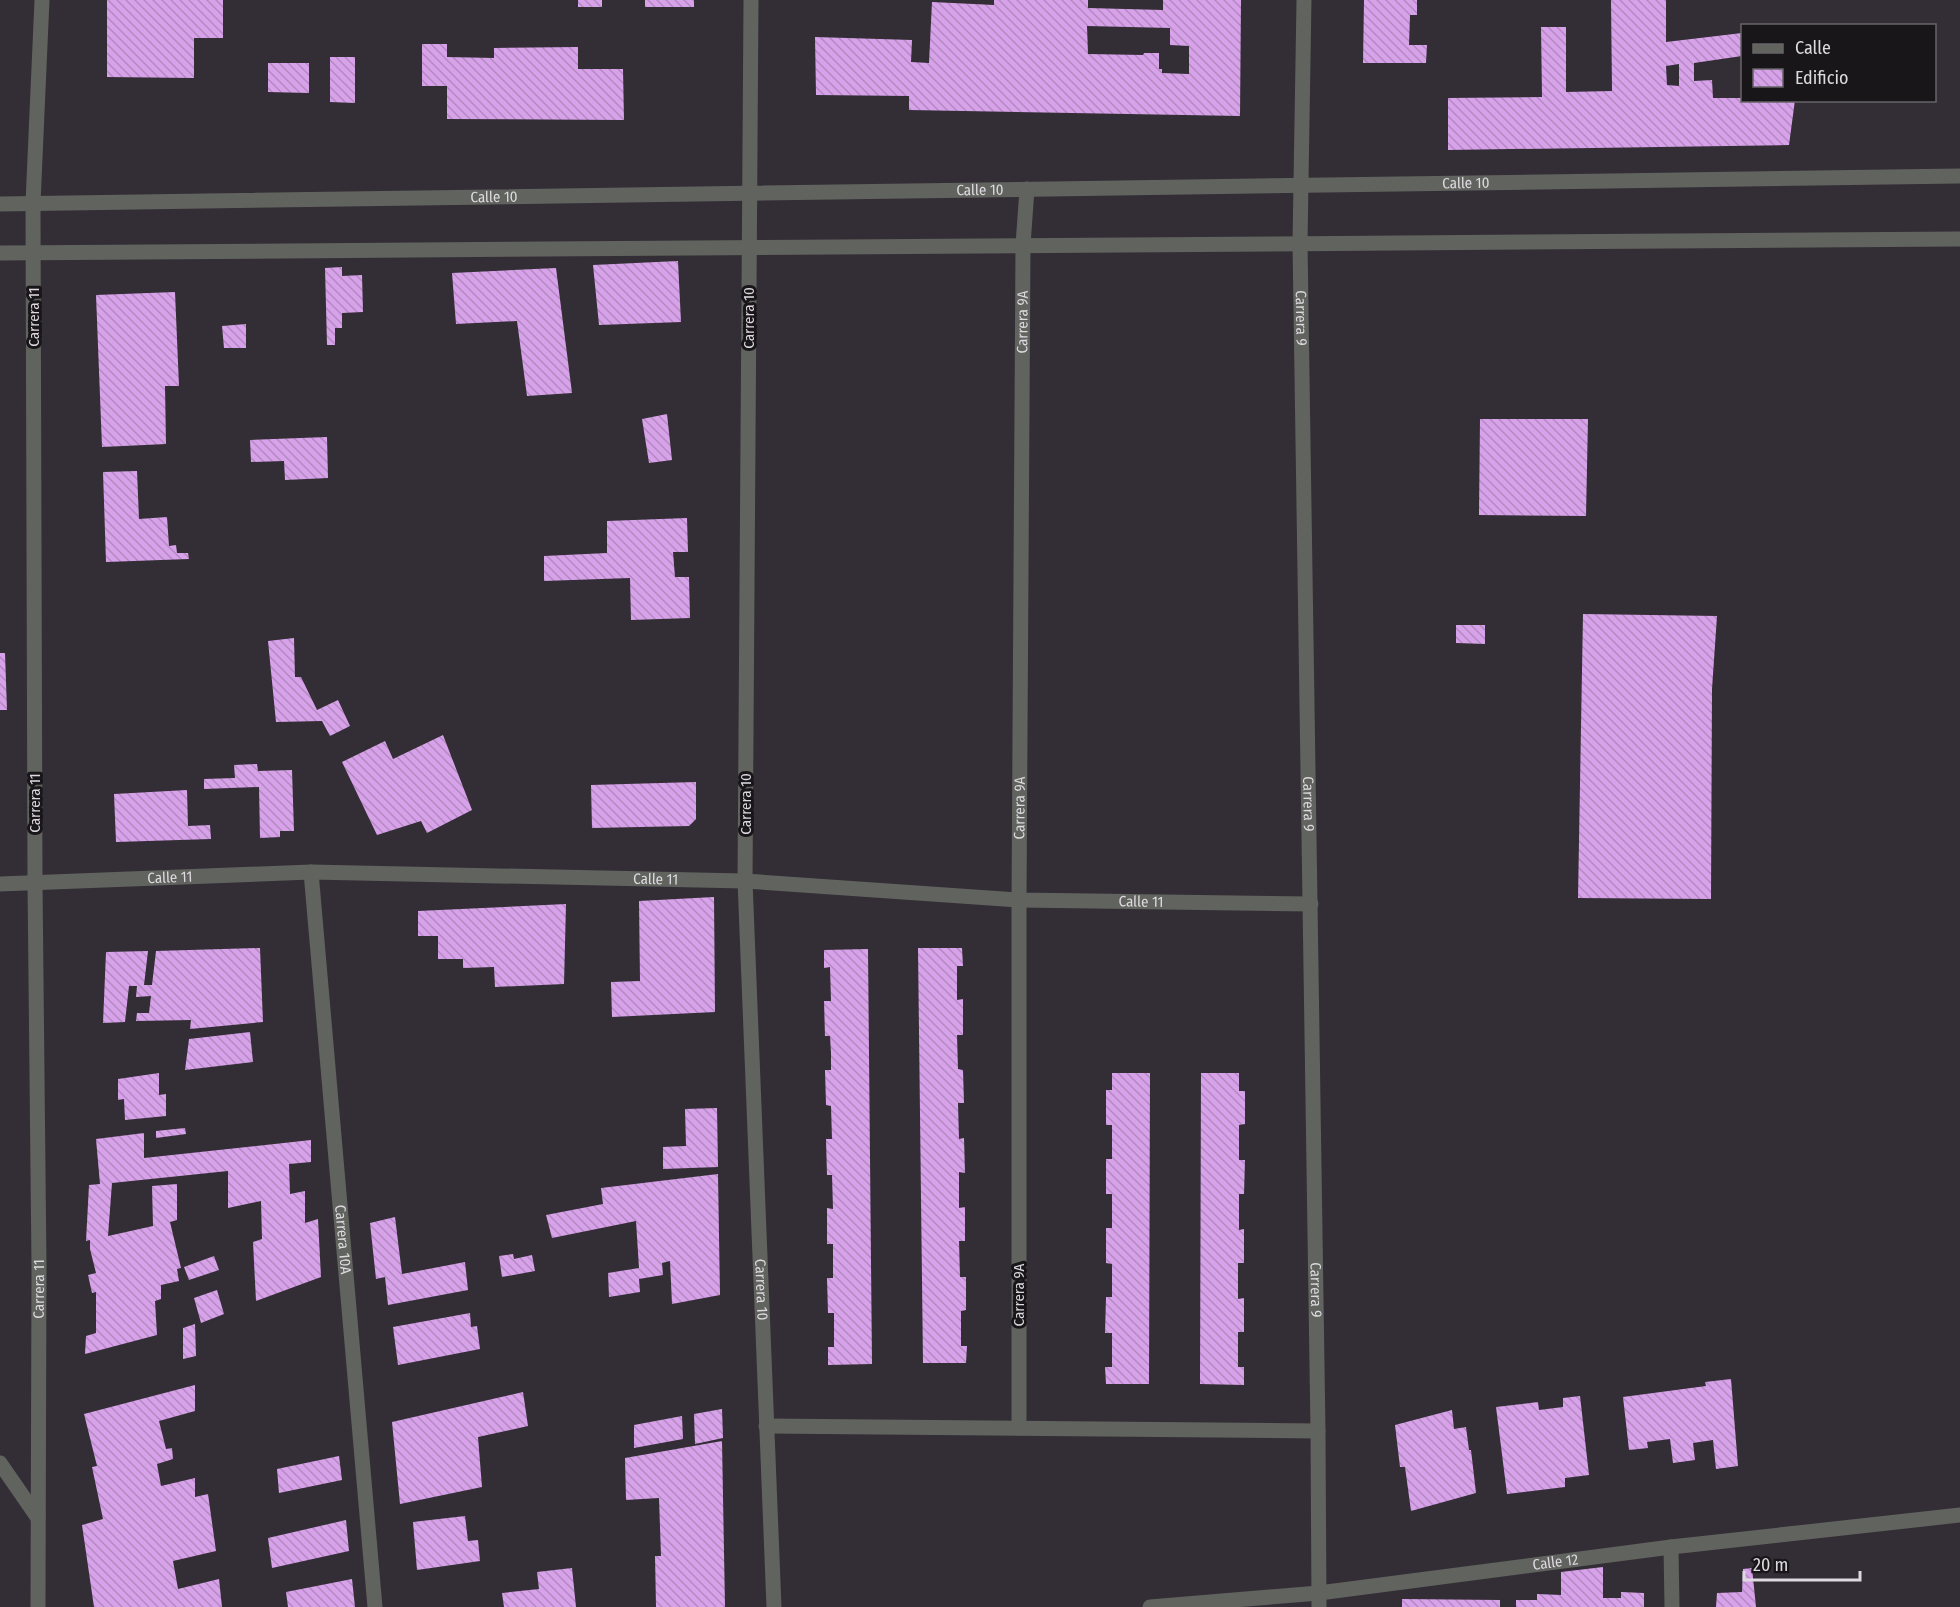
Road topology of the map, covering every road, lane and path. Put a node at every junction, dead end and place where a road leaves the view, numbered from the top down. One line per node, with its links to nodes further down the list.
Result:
1 (42, 0): 8 (street, Carrera 11)
2 (751, 0): 7 (street, Carrera 10)
3 (1304, 0): 5 (street, Carrera 9)
4 (1960, 176): 5 (street, Calle 10)
5 (1301, 185): 6 (street, Calle 10); 11 (street, Carrera 9)
6 (1028, 189): 7 (street, Calle 10); 12 (street, Carrera 9A)
7 (750, 193): 8 (street, Calle 10); 13 (street, Carrera 10)
8 (33, 203): 9 (street, Calle 10); 14 (street, Carrera 11)
9 (0, 204)
10 (1960, 238): 11 (street)
11 (1300, 243): 12 (street); 21 (street, Carrera 9)
12 (1023, 245): 13 (street); 20 (street, Carrera 9A)
13 (750, 247): 14 (street); 17 (street, Carrera 10)
14 (34, 252): 15 (street); 18 (street, Carrera 11)
15 (0, 253)
16 (311, 872): 17 (street, Calle 11); 18 (street, Calle 11); 31 (street, Carrera 10A)
17 (745, 880): 20 (street, Calle 11); 22 (street, Carrera 10)
18 (35, 882): 19 (street, Calle 11); 27 (street, Carrera 11)
19 (0, 884)
20 (1019, 900): 21 (street, Calle 11); 23 (street, Carrera 9A)
21 (1311, 904): 24 (street, Carrera 9)
22 (766, 1426): 23 (street); 32 (street, Carrera 10)
23 (1019, 1428): 24 (street)
24 (1318, 1431): 29 (street, Carrera 9)
25 (0, 1463): 27 (street)
26 (1960, 1515): 28 (street, Calle 12)
27 (38, 1518): 30 (street, Carrera 11)
28 (1671, 1547): 29 (street, Calle 12); 34 (street)
29 (1319, 1600): 33 (street, Calle 12)
30 (38, 1607)
31 (375, 1607)
32 (774, 1607)
33 (1150, 1607)
34 (1672, 1607)

